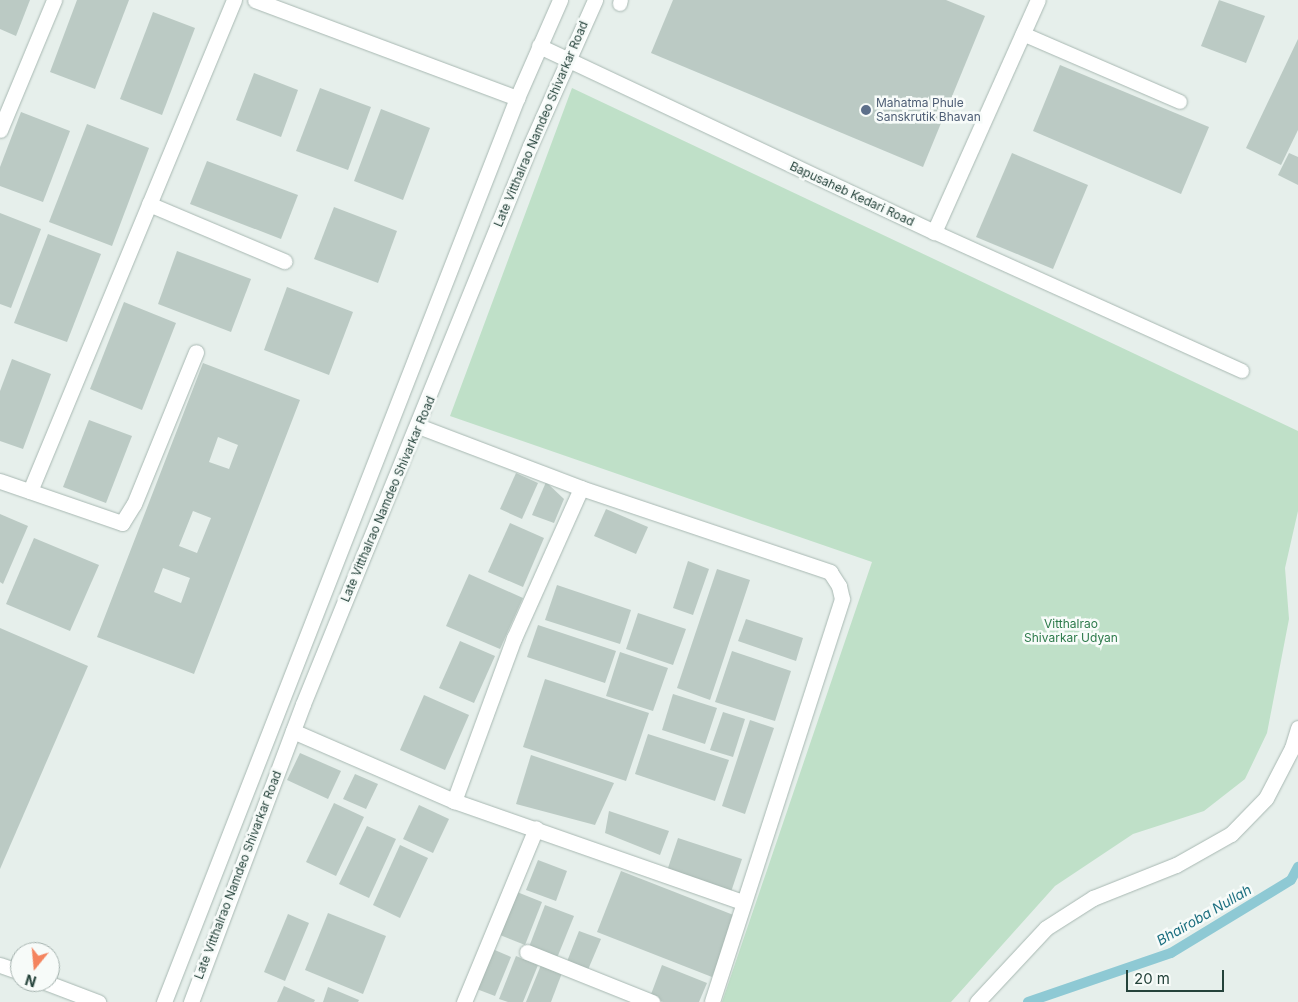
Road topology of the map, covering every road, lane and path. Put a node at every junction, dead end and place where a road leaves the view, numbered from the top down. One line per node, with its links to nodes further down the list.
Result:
1 (54, 0): 12 (street)
2 (234, 0): 13 (street)
3 (255, 0): 10 (street)
4 (560, 0): 8 (street, Late Vitthalrao Namdeo Shivarkar Road)
5 (595, 0): 9 (street, Late Vitthalrao Namdeo Shivarkar Road)
6 (1038, 0): 7 (street)
7 (1023, 34): 11 (lane); 14 (street)
8 (539, 46): 9 (street, Bapusaheb Kedari Road); 10 (street, Late Vitthalrao Namdeo Shivarkar Road)
9 (568, 60): 14 (street, Bapusaheb Kedari Road); 18 (street, Late Vitthalrao Namdeo Shivarkar Road)
10 (517, 98): 30 (street, Late Vitthalrao Namdeo Shivarkar Road)
11 (1180, 102)
12 (0, 130)
13 (149, 204): 15 (street); 21 (street)
14 (934, 232): 17 (lane)
15 (284, 261)
16 (196, 352): 21 (street)
17 (1242, 371)
18 (418, 426): 20 (street); 23 (street, Late Vitthalrao Namdeo Shivarkar Road)
19 (0, 481): 21 (street)
20 (581, 488): 24 (street); 26 (street)
21 (30, 491)
22 (1298, 728): 35 (street)
23 (293, 731): 24 (street); 31 (street, Late Vitthalrao Namdeo Shivarkar Road)
24 (454, 801): 25 (street)
25 (536, 828): 26 (street); 32 (street)
26 (742, 902): 34 (street)
27 (527, 952): 33 (street)
28 (60, 988): 29 (street)
29 (98, 1002)
30 (164, 1002)
31 (190, 1002)
32 (464, 1002)
33 (652, 1002)
34 (712, 1002)
35 (977, 1002)

